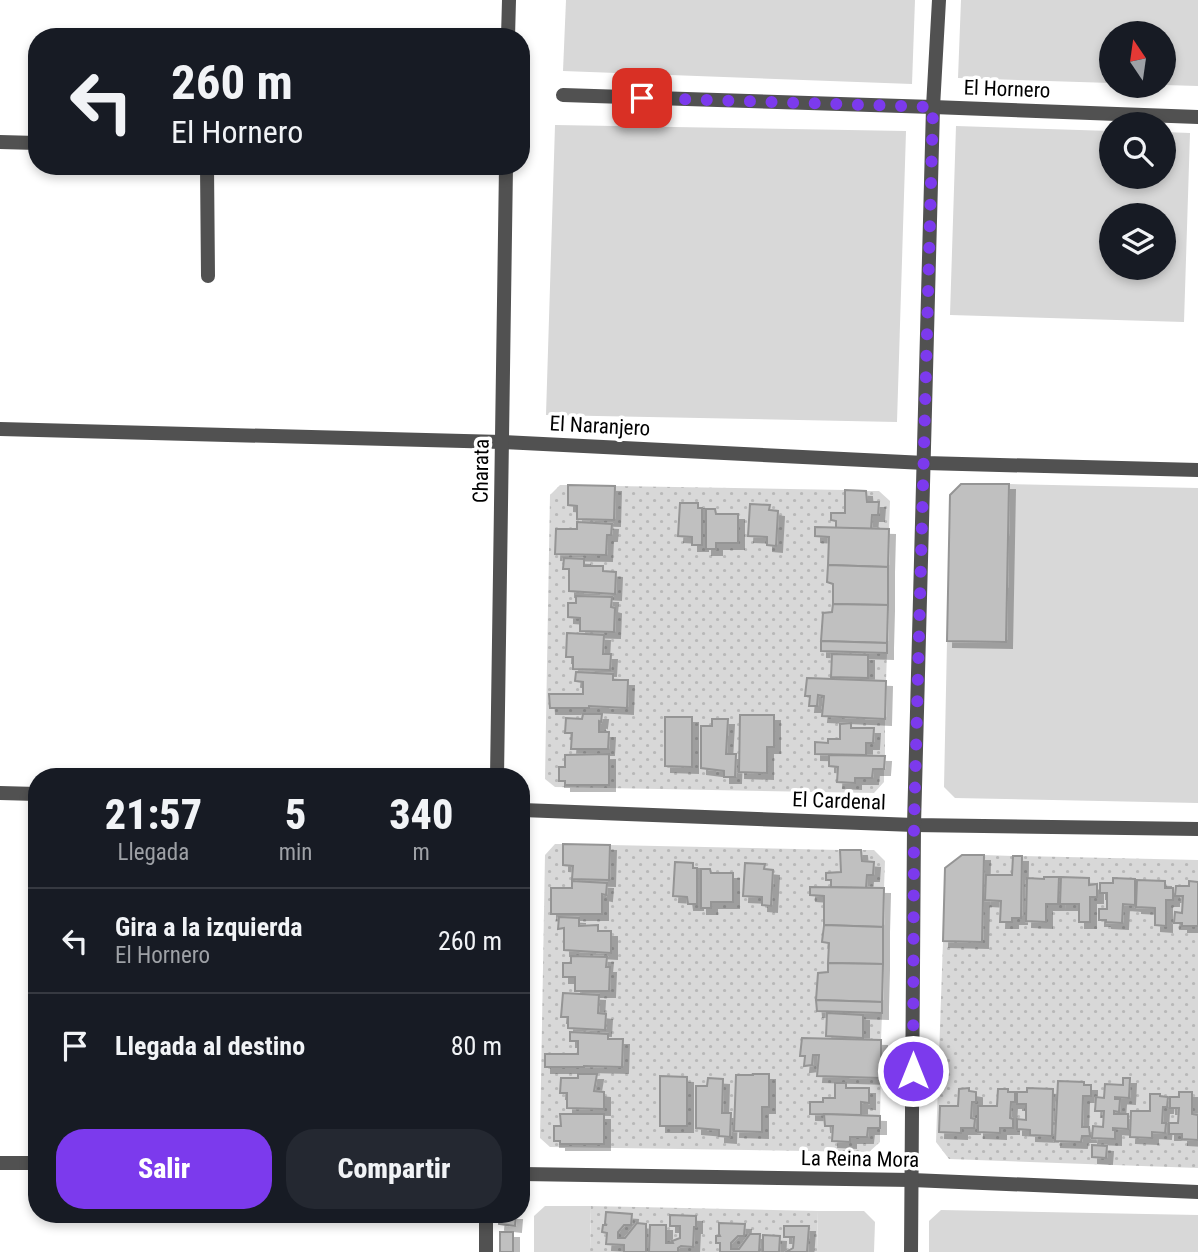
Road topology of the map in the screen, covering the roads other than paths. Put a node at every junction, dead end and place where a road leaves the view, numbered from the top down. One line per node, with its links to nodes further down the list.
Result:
1 (509, 0): 3 (street)
2 (939, 0): 5 (street)
3 (508, 28)
4 (563, 95): 5 (street, El Hornero)
5 (933, 107): 6 (street, El Hornero); 14 (street)
6 (1198, 117)
7 (0, 142): 8 (street)
8 (28, 143)
9 (207, 175): 11 (street)
10 (506, 175): 13 (street, Charata)
11 (208, 276)
12 (0, 429): 13 (street, El Naranjero)
13 (502, 442): 14 (street, El Naranjero); 16 (street, Charata)
14 (925, 463): 15 (street, El Naranjero); 20 (street)
15 (1198, 470)
16 (497, 768)
17 (0, 793): 18 (street)
18 (28, 794)
19 (530, 810): 20 (street, El Cardenal)
20 (914, 825): 21 (street, El Cardenal); 25 (street)
21 (1198, 830)
22 (0, 1163): 23 (street)
23 (28, 1163)
24 (530, 1174): 25 (street, La Reina Mora)
25 (912, 1180): 26 (street, La Reina Mora); 29 (street)
26 (1198, 1192)
27 (486, 1223): 28 (street)
28 (485, 1252)
29 (911, 1252)

